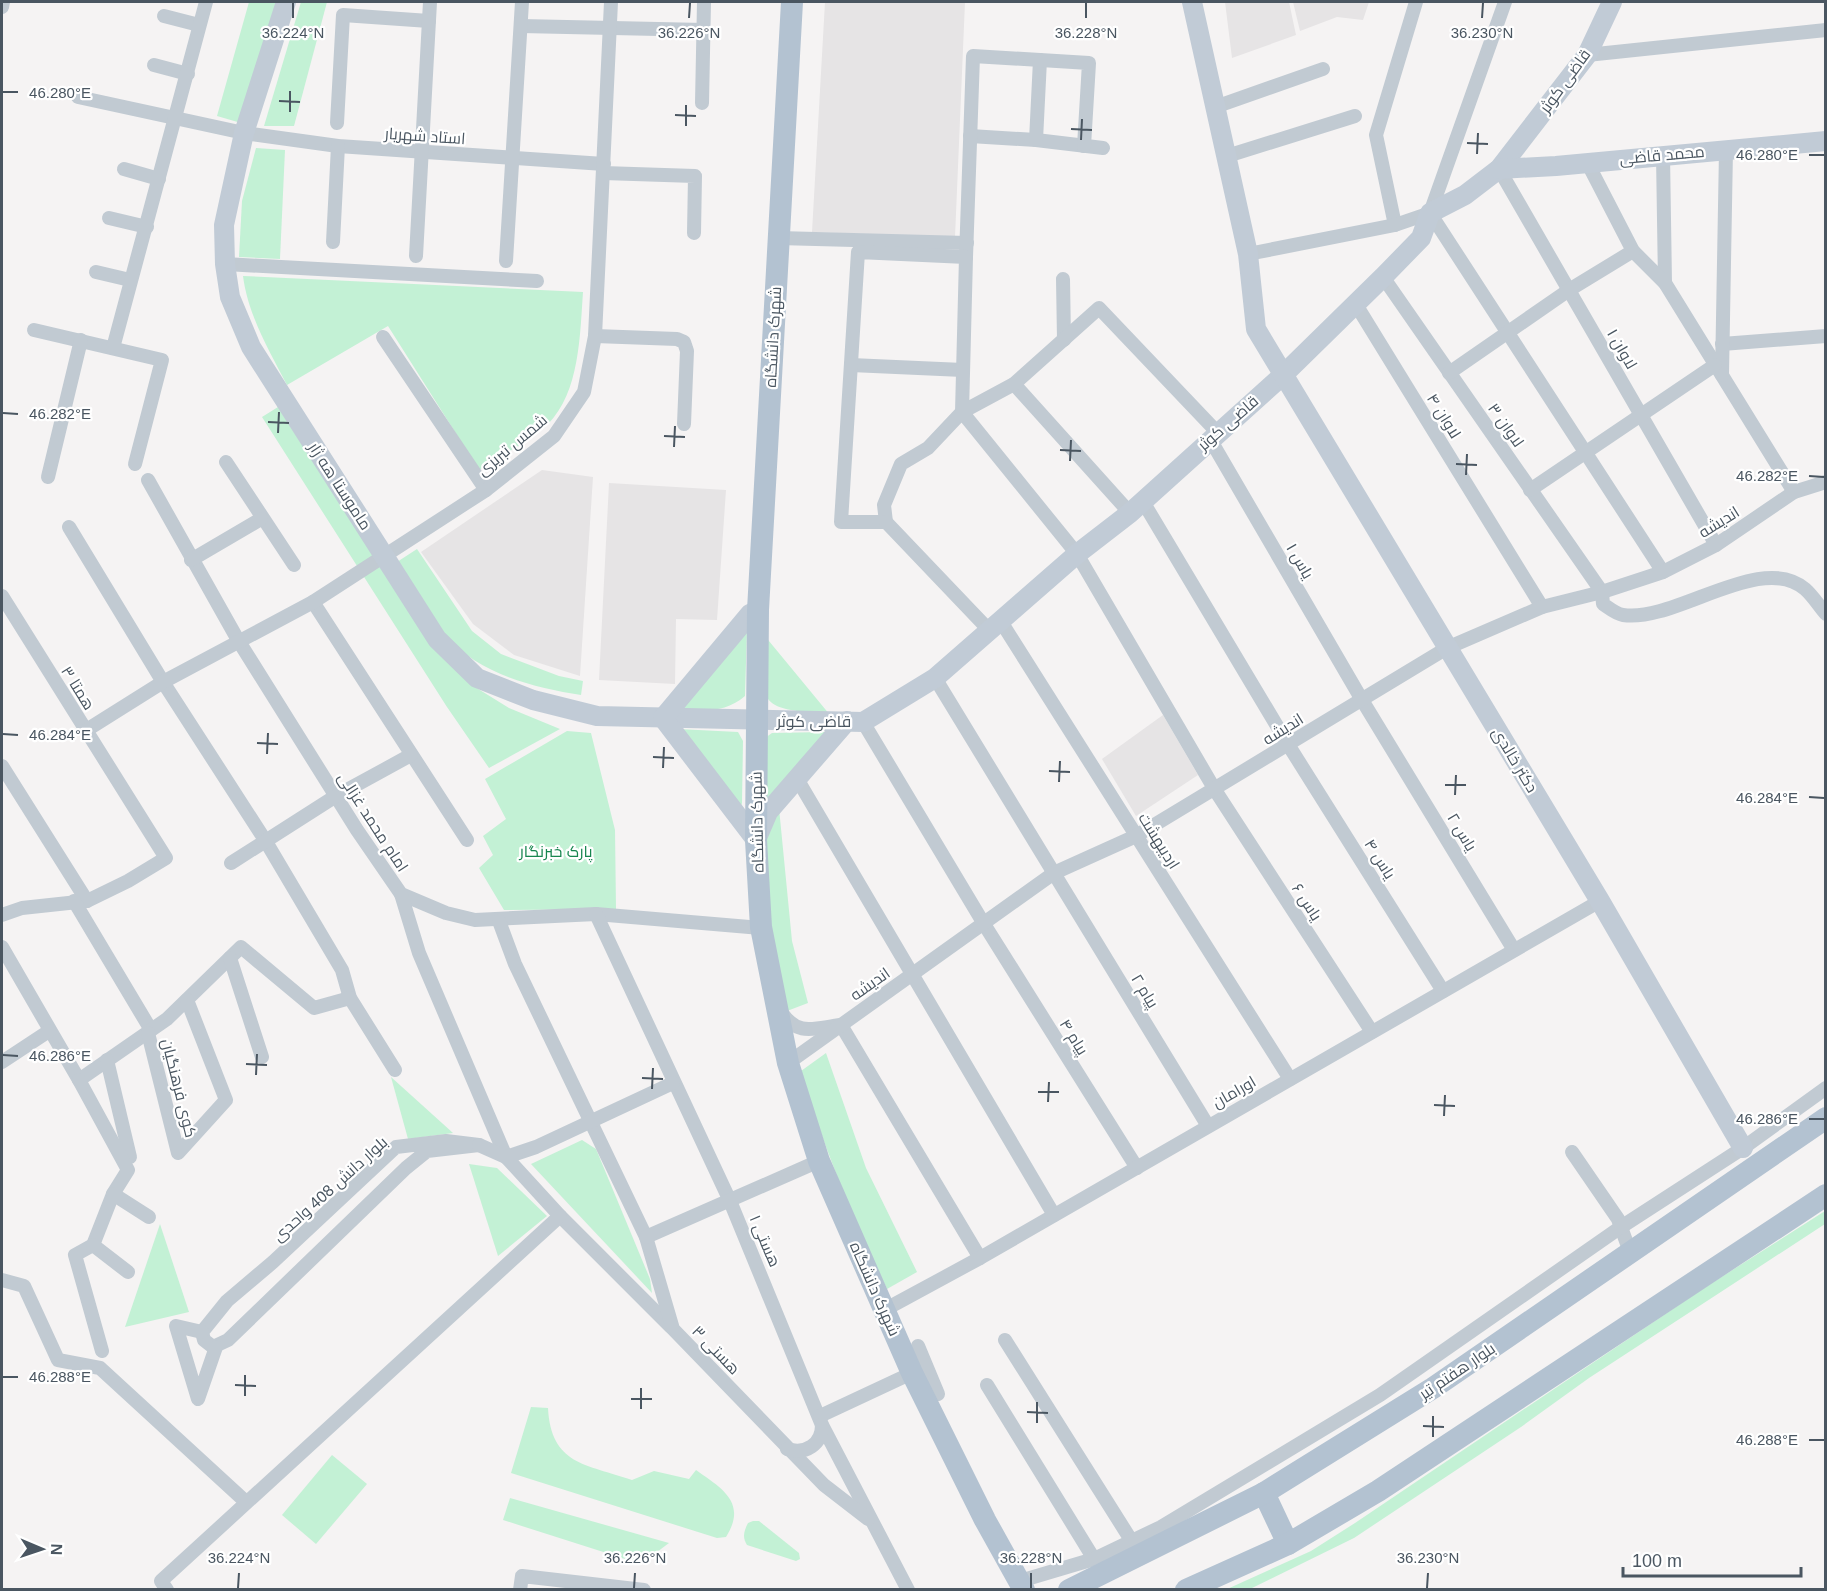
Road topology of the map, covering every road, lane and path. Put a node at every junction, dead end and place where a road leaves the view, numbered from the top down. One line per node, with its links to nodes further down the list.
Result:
1 (3, 2): 14 (street)
2 (206, 2): 17 (street)
3 (286, 2): 33 (main road, ماموستا هه ژار)
4 (430, 2): 16 (street)
5 (522, 2): 18 (street)
6 (611, 2): 19 (street, شمس تبریزی)
7 (704, 2): 20 (street)
8 (780, 2): 113 (main road)
9 (792, 2): 55 (main road, شهرک دانشگاه)
10 (1192, 2): 29 (main road, دکتر خالدی)
11 (1416, 2): 52 (street)
12 (1505, 2): 50 (street)
13 (1611, 2): 22 (main road, قاضی کوثر)
14 (2, 7)
15 (164, 16): 17 (street)
16 (429, 21): 32 (street); 41 (street)
17 (199, 25): 26 (street)
18 (521, 26): 19 (street); 44 (street)
19 (610, 28): 20 (street); 46 (street, شمس تبریزی)
20 (704, 30): 28 (street)
21 (1826, 30): 22 (street)
22 (1587, 56): 47 (main road, قاضی کوثر)
23 (1040, 60): 34 (street); 35 (street); 38 (street)
24 (154, 65): 26 (street)
25 (1323, 69): 29 (street)
26 (188, 74): 31 (street)
27 (78, 97): 31 (street, استاد شهریار)
28 (702, 103)
29 (1215, 106): 43 (main road, دکتر خالدی)
30 (1355, 116): 43 (street)
31 (175, 117): 33 (street, استاد شهریار); 49 (street)
32 (337, 123)
33 (244, 133): 37 (street, استاد شهریار); 62 (main road, ماموستا هه ژار)
34 (970, 136): 35 (street); 57 (street)
35 (1035, 140): 38 (street)
36 (1826, 141): 40 (main road, محمد قاضی)
37 (338, 146): 41 (street, استاد شهریار); 56 (street)
38 (1084, 146): 39 (street)
39 (1103, 148)
40 (1726, 150): 42 (main road, محمد قاضی); 78 (street)
41 (421, 153): 44 (street, استاد شهریار); 60 (street)
42 (1663, 155): 45 (main road, محمد قاضی); 68 (street)
43 (1227, 156): 59 (main road, دکتر خالدی)
44 (513, 158): 46 (street, استاد شهریار); 61 (street)
45 (1587, 162): 47 (main road, محمد قاضی); 58 (street)
46 (603, 168): 54 (street, استاد شهریار); 73 (street, شمس تبریزی)
47 (1499, 168): 50 (main road, قاضی کوثر); 69 (street, لاوان ۱)
48 (124, 170): 49 (street)
49 (159, 179): 53 (street)
50 (1430, 213): 52 (street); 64 (main road, قاضی کوثر); 72 (street)
51 (109, 218): 53 (street)
52 (1395, 225): 59 (street)
53 (147, 227): 66 (street)
54 (694, 233)
55 (778, 238): 57 (street); 113 (main road, شهرک دانشگاه)
56 (333, 242)
57 (967, 250): 80 (street); 81 (street)
58 (1633, 251): 68 (street); 69 (street)
59 (1248, 254): 84 (main road, دکتر خالدی)
60 (416, 256)
61 (506, 261)
62 (225, 264): 67 (street); 105 (main road, ماموستا هه ژار)
63 (96, 272): 66 (street)
64 (1383, 277): 70 (main road, قاضی کوثر); 83 (street, لاوان ۳)
65 (1063, 279): 77 (street)
66 (130, 280): 79 (street)
67 (537, 281)
68 (1665, 284): 82 (street)
69 (1569, 290): 72 (street); 87 (street, لاوان ۱)
70 (1355, 303): 84 (main road, قاضی کوثر); 112 (street, لاوان ۴)
71 (34, 330): 76 (street)
72 (1507, 332): 83 (street); 90 (street)
73 (595, 336): 88 (street); 96 (street, شمس تبریزی)
74 (1826, 336): 78 (street)
75 (383, 337): 96 (street)
76 (81, 340): 79 (street); 93 (street)
77 (1064, 340): 85 (street); 89 (street, یاس ۱)
78 (1722, 344): 82 (street)
79 (113, 348): 92 (street)
80 (851, 365): 81 (street); 101 (street)
81 (963, 370): 86 (street)
82 (1719, 370): 87 (street); 98 (street)
83 (1449, 373): 97 (street, لاوان ۳)
84 (1282, 376): 89 (main road, قاضی کوثر); 117 (main road, دکتر خالدی)
85 (1014, 384): 86 (street); 99 (street, یاس ۴)
86 (962, 412): 101 (street); 104 (street, یاس ۶)
87 (1641, 415): 90 (street); 103 (street, لاوان ۱)
88 (684, 424)
89 (1213, 435): 99 (main road, قاضی کوثر); 120 (street, یاس ۱)
90 (1586, 452): 97 (street); 108 (street)
91 (226, 462): 100 (street)
92 (135, 464)
93 (48, 477)
94 (148, 480): 106 (street, امام محمد غزالی)
95 (1826, 482): 98 (street, اندیشه)
96 (486, 490): 105 (street, شمس تبریزی)
97 (1530, 490): 109 (street, لاوان ۳)
98 (1794, 492): 103 (street, اندیشه)
99 (1136, 506): 104 (main road, قاضی کوثر); 125 (street, یاس ۴)
100 (261, 519): 106 (street); 107 (street)
101 (886, 522): 115 (street, اردیبهشت)
102 (69, 526): 119 (street)
103 (1716, 545): 108 (street, اندیشه)
104 (1077, 554): 115 (main road, قاضی کوثر); 129 (street, یاس ۶)
105 (385, 556): 111 (street, شمس تبریزی); 121 (main road, ماموستا هه ژار)
106 (191, 560): 116 (street, امام محمد غزالی)
107 (294, 565)
108 (1664, 572): 109 (street, اندیشه)
109 (1602, 592): 112 (street, اندیشه); 114 (street, لاوان ۳)
110 (2, 596): 124 (street, همتا ۳)
111 (313, 602): 116 (street, شمس تبریزی); 126 (street)
112 (1542, 607): 117 (street, اندیشه)
113 (754, 612): 121 (main road); 122 (main road, شهرک دانشگاه)
114 (1826, 614)
115 (994, 625): 118 (main road, قاضی کوثر); 132 (street, اردیبهشت)
116 (238, 640): 119 (street, شمس تبریزی); 130 (street, امام محمد غزالی)
117 (1447, 648): 120 (street, اندیشه); 139 (main road, دکتر خالدی)
118 (935, 678): 123 (main road, قاضی کوثر); 136 (street, پیام ۲)
119 (163, 682): 124 (street, شمس تبریزی); 133 (street)
120 (1362, 700): 125 (street, اندیشه); 146 (street, یاس ۲)
121 (663, 718): 122 (main road, ماموستا هه ژار); 131 (main road)
122 (752, 721): 123 (main road, قاضی کوثر); 131 (main road, شهرک دانشگاه)
123 (855, 722): 128 (main road); 143 (street, پیام ۴)
124 (85, 731): 138 (street, همتا ۳)
125 (1289, 746): 129 (street, اندیشه); 149 (street, یاس ۴)
126 (411, 755): 130 (street); 134 (street)
127 (2, 766): 138 (street, کوی فرهنگیان)
128 (796, 777): 131 (main road); 148 (street)
129 (1215, 790): 132 (street, اندیشه); 156 (street, یاس ۶)
130 (336, 796): 133 (street); 137 (street, امام محمد غزالی)
131 (752, 836): 144 (main road, شهرک دانشگاه)
132 (1136, 836): 136 (street, اندیشه); 162 (street, اردیبهشت)
133 (265, 840): 135 (street); 150 (street)
134 (466, 840)
135 (231, 862)
136 (1054, 873): 143 (street, اندیشه); 168 (street, پیام ۲)
137 (401, 894): 142 (street, امام محمد غزالی); 173 (street)
138 (81, 901): 141 (street); 155 (street, کوی فرهنگیان)
139 (1600, 901): 146 (street, اورامان); 170 (main road, دکتر خالدی)
140 (596, 914): 142 (street, امام محمد غزالی); 144 (street, امام محمد غزالی); 164 (street, هستی ۱)
141 (2, 915)
142 (499, 921): 167 (street, هستی ۳)
143 (984, 924): 148 (street, اندیشه); 175 (street, پیام ۴)
144 (756, 928): 152 (main road, شهرک دانشگاه); 174 (main road)
145 (2, 947): 154 (street)
146 (1514, 950): 149 (street, اورامان)
147 (230, 958): 150 (street); 151 (street); 157 (street)
148 (912, 975): 153 (street, اندیشه); 179 (street)
149 (1443, 991): 156 (street, اورامان)
150 (350, 998): 161 (street)
151 (187, 1000): 155 (street); 155 (street, کوی فرهنگیان)
152 (778, 1008): 153 (street); 160 (main road, شهرک دانشگاه)
153 (841, 1025): 160 (street, اندیشه); 186 (street)
154 (49, 1031): 159 (street); 163 (street)
155 (150, 1031): 158 (street)
156 (1372, 1032): 162 (street, اورامان)
157 (262, 1057)
158 (107, 1060): 163 (street); 172 (street)
159 (2, 1062)
160 (788, 1063): 174 (main road, شهرک دانشگاه)
161 (395, 1070)
162 (1290, 1079): 168 (street, اورامان)
163 (79, 1080): 176 (street)
164 (673, 1083): 167 (street); 178 (street, هستی ۱)
165 (1826, 1088): 170 (street)
166 (1826, 1118): 185 (main road, بلوار هفتم تیر)
167 (590, 1122): 173 (street); 183 (street, هستی ۳)
168 (1208, 1126): 175 (street, اورامان)
169 (479, 1145): 173 (street, بلوار دانش 408 واحدی); 191 (street, بلوار دانش 408 واحدی); 194 (street)
170 (1743, 1148): 182 (street)
171 (1572, 1152): 182 (street)
172 (130, 1157)
173 (506, 1157): 180 (street)
174 (815, 1163): 178 (street); 189 (main road, شهرک دانشگاه); 196 (main road)
175 (1137, 1167): 179 (street, اورامان)
176 (113, 1194): 181 (street); 184 (street)
177 (1826, 1195): 205 (main road)
178 (730, 1201): 183 (street); 199 (street, هستی ۱)
179 (1054, 1215): 186 (street, اورامان)
180 (560, 1216): 190 (street); 202 (street)
181 (149, 1217)
182 (1621, 1227): 185 (street); 204 (street)
183 (646, 1237): 190 (street, هستی ۳)
184 (93, 1245): 187 (street); 195 (street)
185 (1630, 1252): 201 (main road, بلوار هفتم تیر)
186 (980, 1258): 189 (street, اورامان)
187 (128, 1272)
188 (2, 1280): 202 (street)
189 (884, 1310): 196 (main road, شهرک دانشگاه)
190 (673, 1329): 200 (street, هستی ۳)
191 (202, 1332): 194 (street); 194 (street)
192 (1005, 1340): 204 (street)
193 (918, 1346): 198 (street)
194 (216, 1347)
195 (102, 1351)
196 (909, 1375): 199 (street); 207 (main road, شهرک دانشگاه)
197 (987, 1385): 206 (street)
198 (938, 1394)
199 (821, 1420): 200 (street); 203 (street, هستی ۱)
200 (787, 1449): 203 (street, هستی ۳)
201 (1264, 1493): 205 (main road); 214 (main road, بلوار هفتم تیر)
202 (246, 1502): 212 (street)
203 (871, 1522): 213 (street, هستی ۱)
204 (1131, 1540): 206 (street)
205 (1288, 1544): 215 (main road)
206 (1094, 1559): 207 (street)
207 (1017, 1582)
208 (521, 1583): 209 (street)
209 (551, 1584): 210 (street)
210 (602, 1587): 211 (street)
211 (644, 1589)
212 (167, 1590)
213 (908, 1590)
214 (1069, 1590)
215 (1186, 1590)

